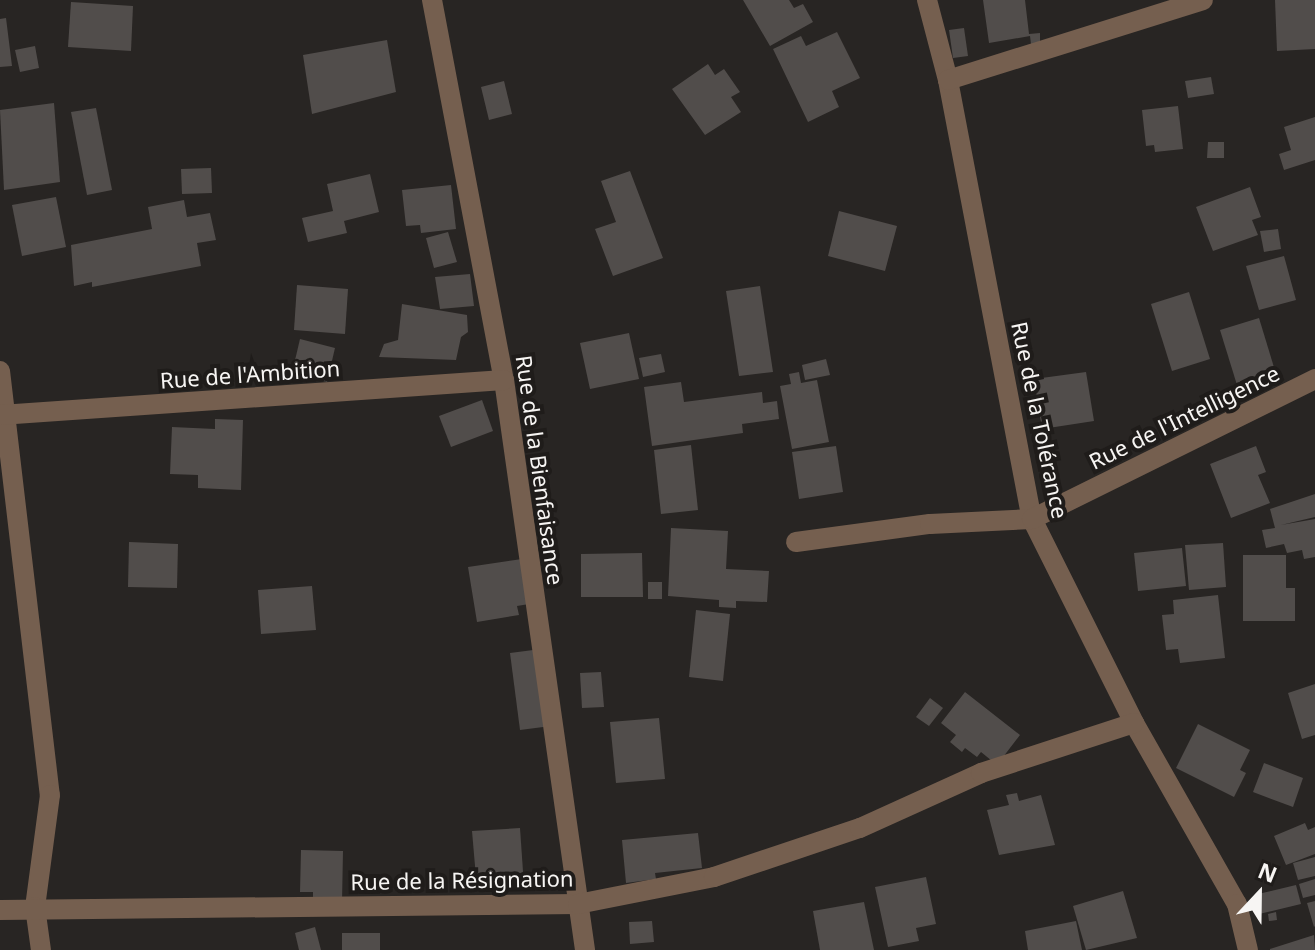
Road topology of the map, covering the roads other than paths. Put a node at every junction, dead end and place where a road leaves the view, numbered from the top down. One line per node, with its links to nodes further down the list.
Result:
1 (432, 0): 6 (street, Rue de la Bienfaisance)
2 (927, 0): 4 (street, Rue de la Tolérance)
3 (1203, 0): 4 (street)
4 (948, 80): 9 (street, Rue de la Tolérance)
5 (0, 371): 8 (street)
6 (504, 380): 8 (street, Rue de l'Ambition); 12 (street, Rue de la Bienfaisance)
7 (1313, 386): 9 (street, Rue de l'Intelligence)
8 (5, 416): 13 (street)
9 (1032, 519): 10 (street); 11 (street, Rue de la Tolérance)
10 (796, 542)
11 (1134, 723): 12 (street, Rue de la Résignation); 17 (street, Rue de la Tolérance)
12 (578, 904): 13 (street, Rue de la Résignation); 16 (street, Rue de la Bienfaisance)
13 (35, 907): 14 (street, Rue de la Résignation); 15 (street)
14 (0, 910)
15 (41, 950)
16 (585, 950)
17 (1248, 950)

